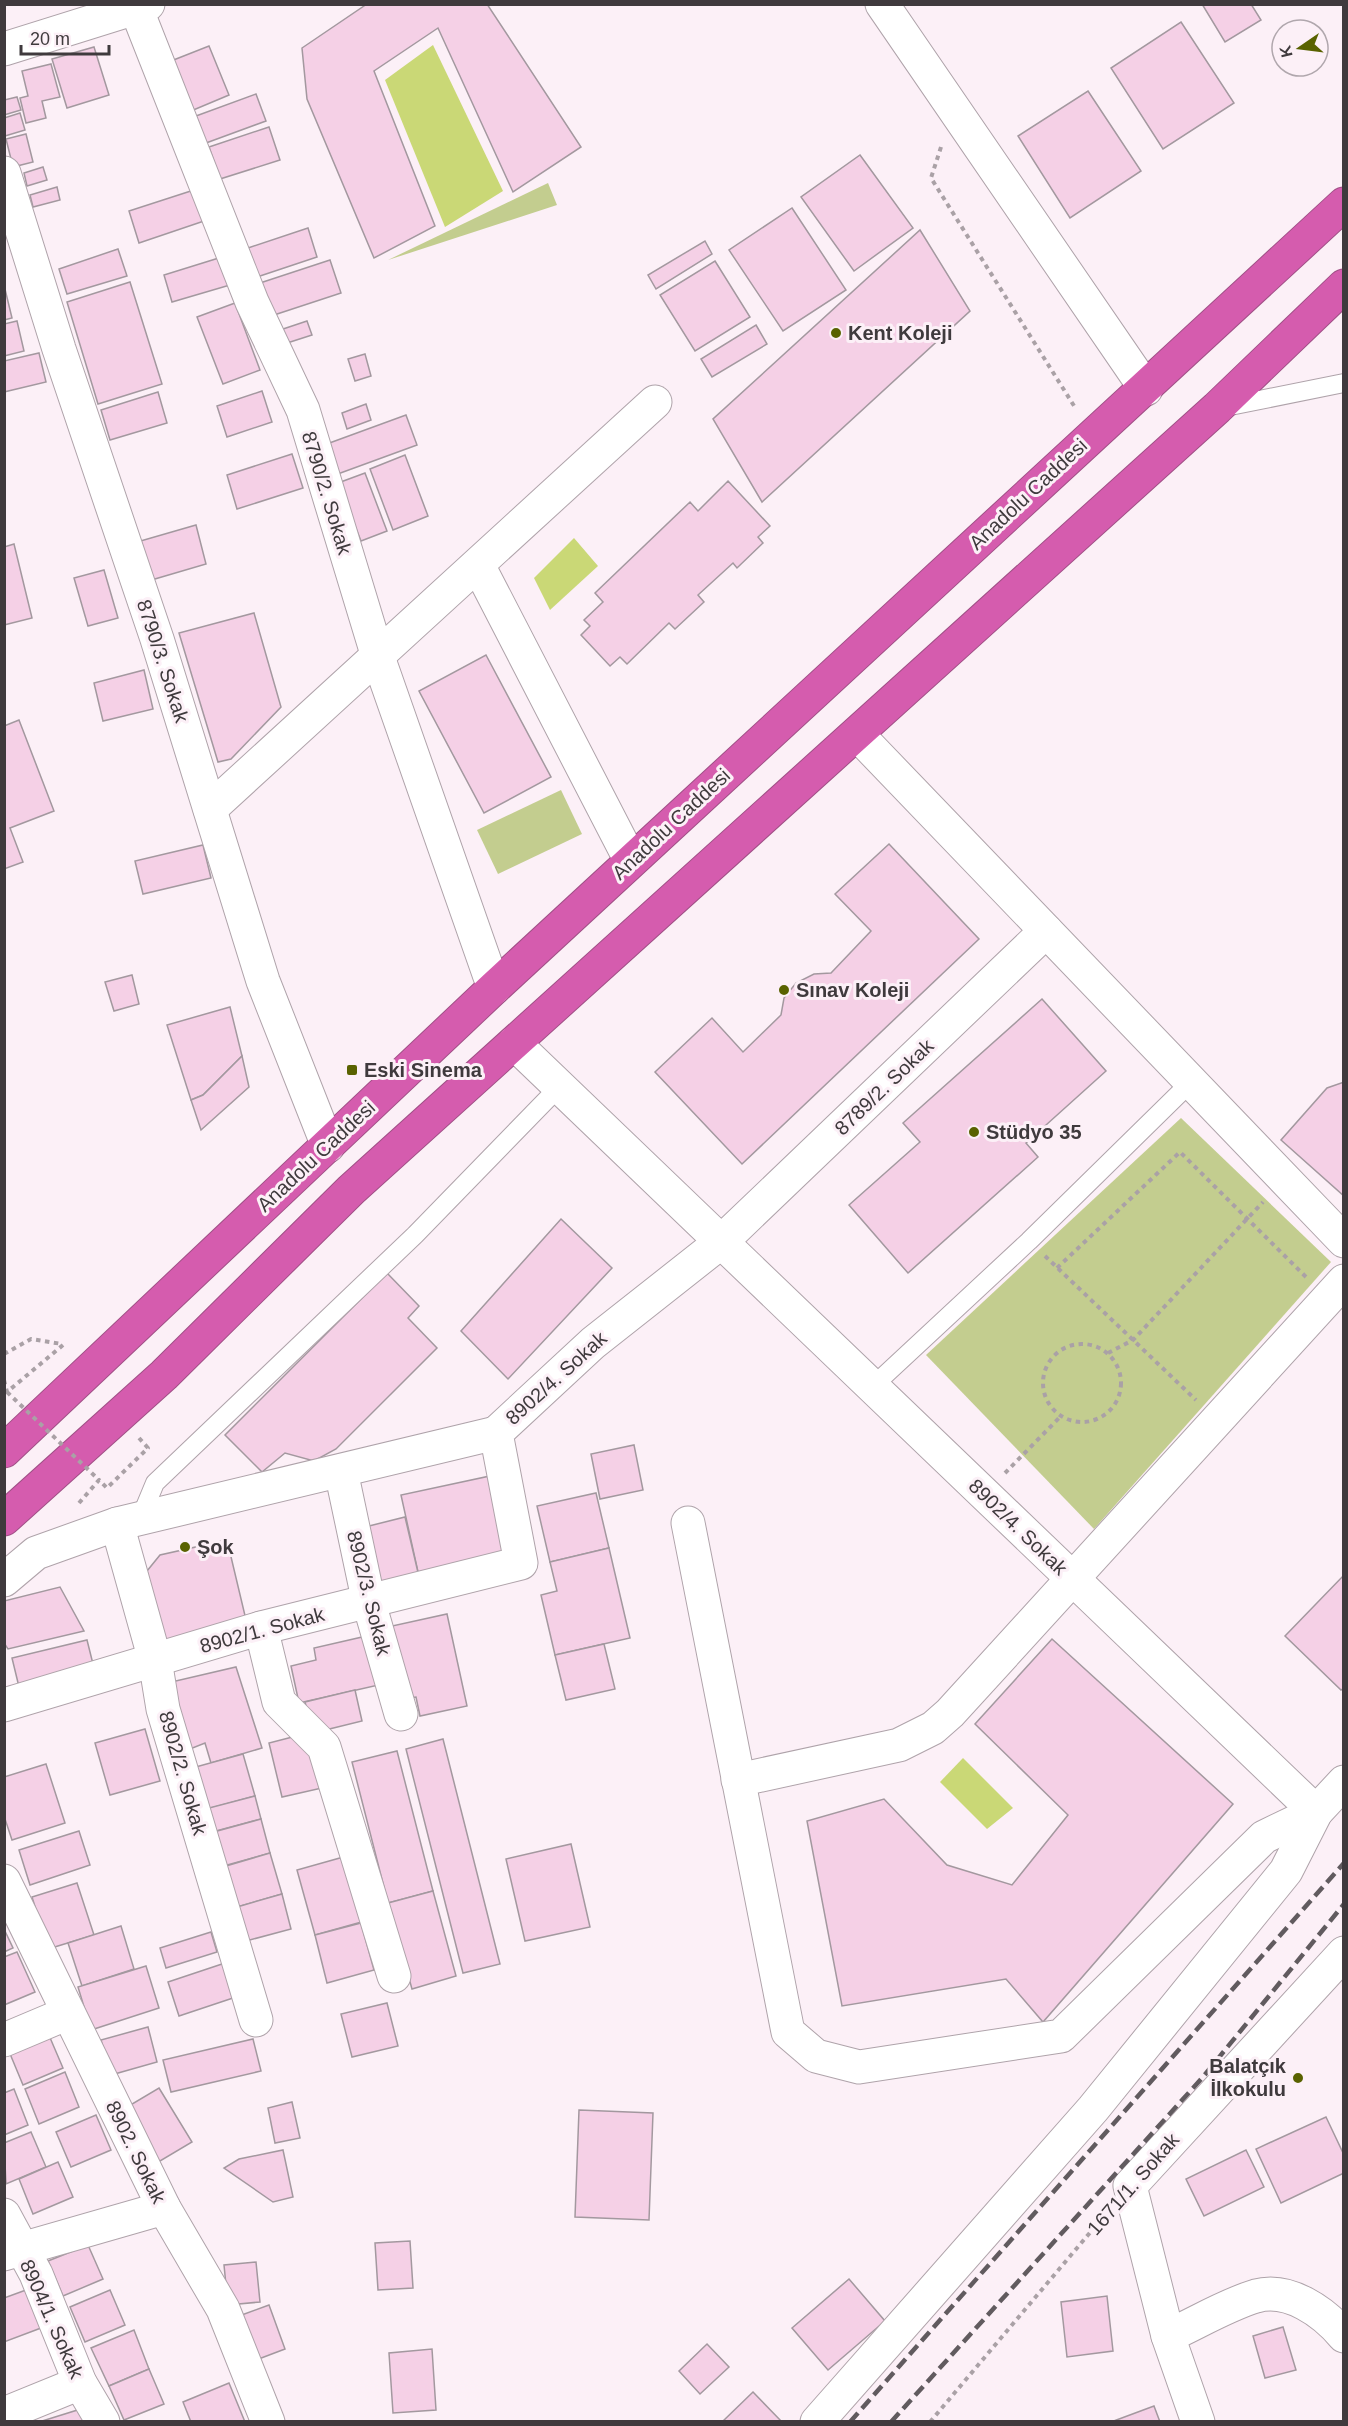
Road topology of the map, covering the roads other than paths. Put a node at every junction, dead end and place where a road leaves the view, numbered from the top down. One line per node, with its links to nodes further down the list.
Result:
1 (882, 4): 8 (street)
2 (142, 6): 3 (street); 12 (street, 8790/2. Sokak)
3 (4, 49)
4 (4, 173): 14 (street, 8790/3. Sokak)
5 (1344, 204): 8 (highway, Anadolu Caddesi)
6 (1344, 286): 10 (highway)
7 (1344, 383): 10 (lane)
8 (1146, 389): 15 (highway, Anadolu Caddesi)
9 (655, 402): 11 (street)
10 (1217, 408): 13 (highway)
11 (478, 565): 12 (street); 15 (street)
12 (378, 657): 14 (street); 17 (street, 8790/2. Sokak)
13 (857, 734): 16 (street); 18 (highway)
14 (210, 809): 21 (street, 8790/3. Sokak)
15 (631, 861): 17 (highway, Anadolu Caddesi)
16 (1046, 931): 19 (street); 23 (street, 8789/2. Sokak)
17 (495, 988): 21 (highway, Anadolu Caddesi)
18 (514, 1043): 20 (street, 8902/4. Sokak); 31 (highway)
19 (1191, 1082): 22 (street); 26 (lane)
20 (560, 1087): 23 (street, 8902/4. Sokak); 32 (lane)
21 (328, 1146): 25 (highway, Anadolu Caddesi)
22 (1344, 1241)
23 (721, 1242): 26 (street, 8902/4. Sokak); 27 (street, 8902/4. Sokak)
24 (1335, 1290): 35 (street)
25 (79, 1382): 28 (highway); 29 (highway, Anadolu Caddesi)
26 (872, 1387): 35 (street, 8902/4. Sokak)
27 (496, 1433): 30 (street); 34 (street, 8902/4. Sokak)
28 (4, 1437)
29 (4, 1451)
30 (340, 1471): 32 (street); 37 (street, 8902/3. Sokak)
31 (4, 1519)
32 (128, 1521): 36 (street); 39 (street, 8902/2. Sokak)
33 (688, 1522): 42 (street)
34 (521, 1563): 37 (street, 8902/1. Sokak)
35 (1072, 1579): 42 (street); 44 (street, 8902/4. Sokak)
36 (4, 1580)
37 (369, 1603): 38 (street, 8902/1. Sokak); 41 (street, 8902/3. Sokak)
38 (261, 1628): 39 (street, 8902/1. Sokak); 47 (street)
39 (155, 1660): 40 (street, 8902/1. Sokak); 49 (street, 8902/2. Sokak)
40 (4, 1705)
41 (401, 1714)
42 (738, 1780): 44 (street)
43 (1344, 1782): 44 (street)
44 (1316, 1812): 60 (street)
45 (4, 1881): 48 (street, 8902. Sokak)
46 (1344, 1953): 54 (street, 1671/1. Sokak)
47 (394, 1976)
48 (68, 2013): 50 (street); 51 (street, 8902. Sokak)
49 (256, 2020)
50 (4, 2040)
51 (164, 2208): 53 (street); 59 (street, 8902. Sokak)
52 (4, 2215): 53 (street, 8904/1. Sokak)
53 (13, 2251): 56 (street, 8904/1. Sokak)
54 (1168, 2336): 55 (street); 61 (street)
55 (1344, 2336)
56 (80, 2383): 57 (street); 58 (street, 8904/1. Sokak)
57 (4, 2414)
58 (103, 2421)
59 (268, 2421)
60 (817, 2421)
61 (1198, 2421)

